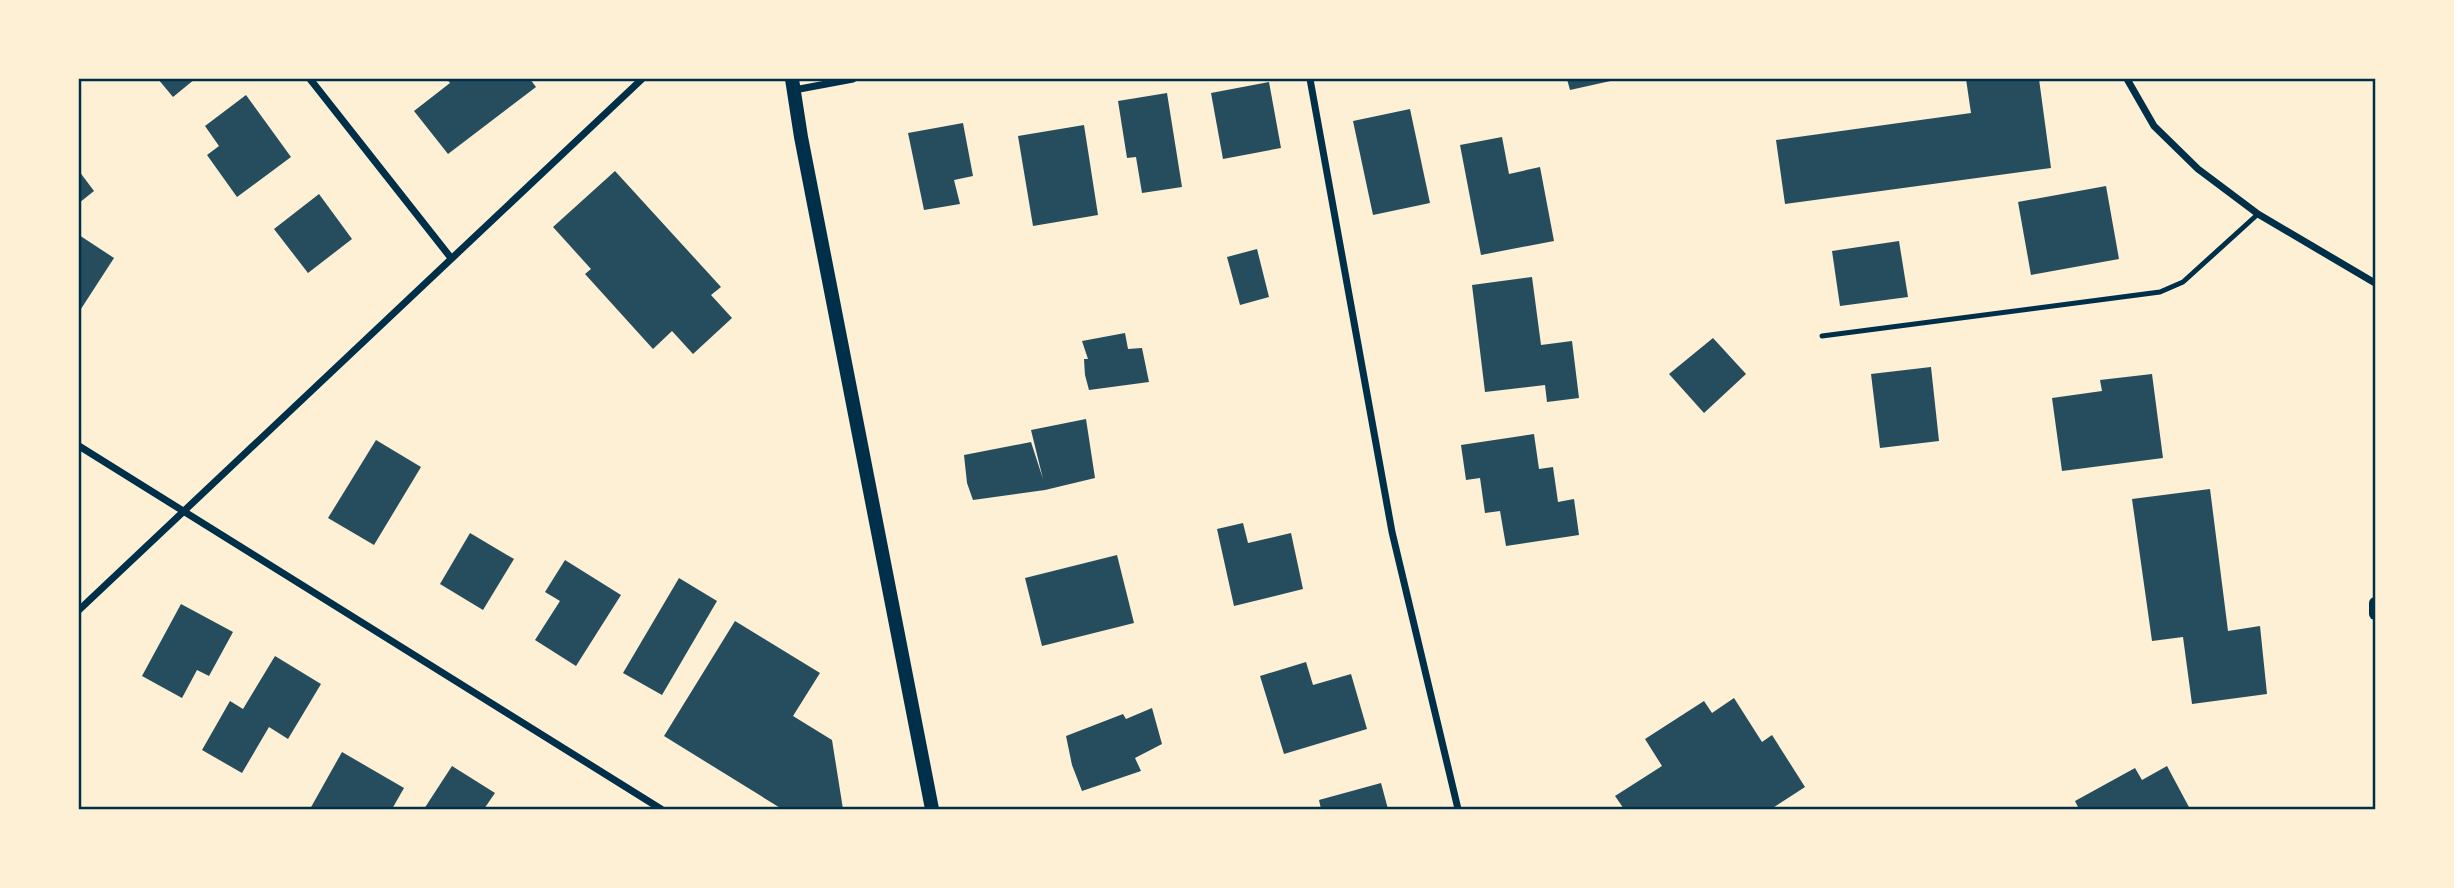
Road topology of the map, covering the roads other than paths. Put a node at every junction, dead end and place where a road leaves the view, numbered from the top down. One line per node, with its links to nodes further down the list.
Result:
1 (310, 79): 8 (street)
2 (642, 79): 8 (street)
3 (853, 79): 6 (street)
4 (1310, 79): 18 (street)
5 (2127, 79): 7 (street)
6 (793, 84): 17 (main road)
7 (2258, 214): 9 (street); 10 (lane)
8 (451, 258): 12 (street)
9 (2375, 283)
10 (1822, 337)
11 (79, 446): 12 (street)
12 (181, 511): 14 (street); 16 (street)
13 (2375, 604): 15 (street)
14 (79, 610)
15 (2375, 614)
16 (661, 809)
17 (932, 809)
18 (1458, 809)

